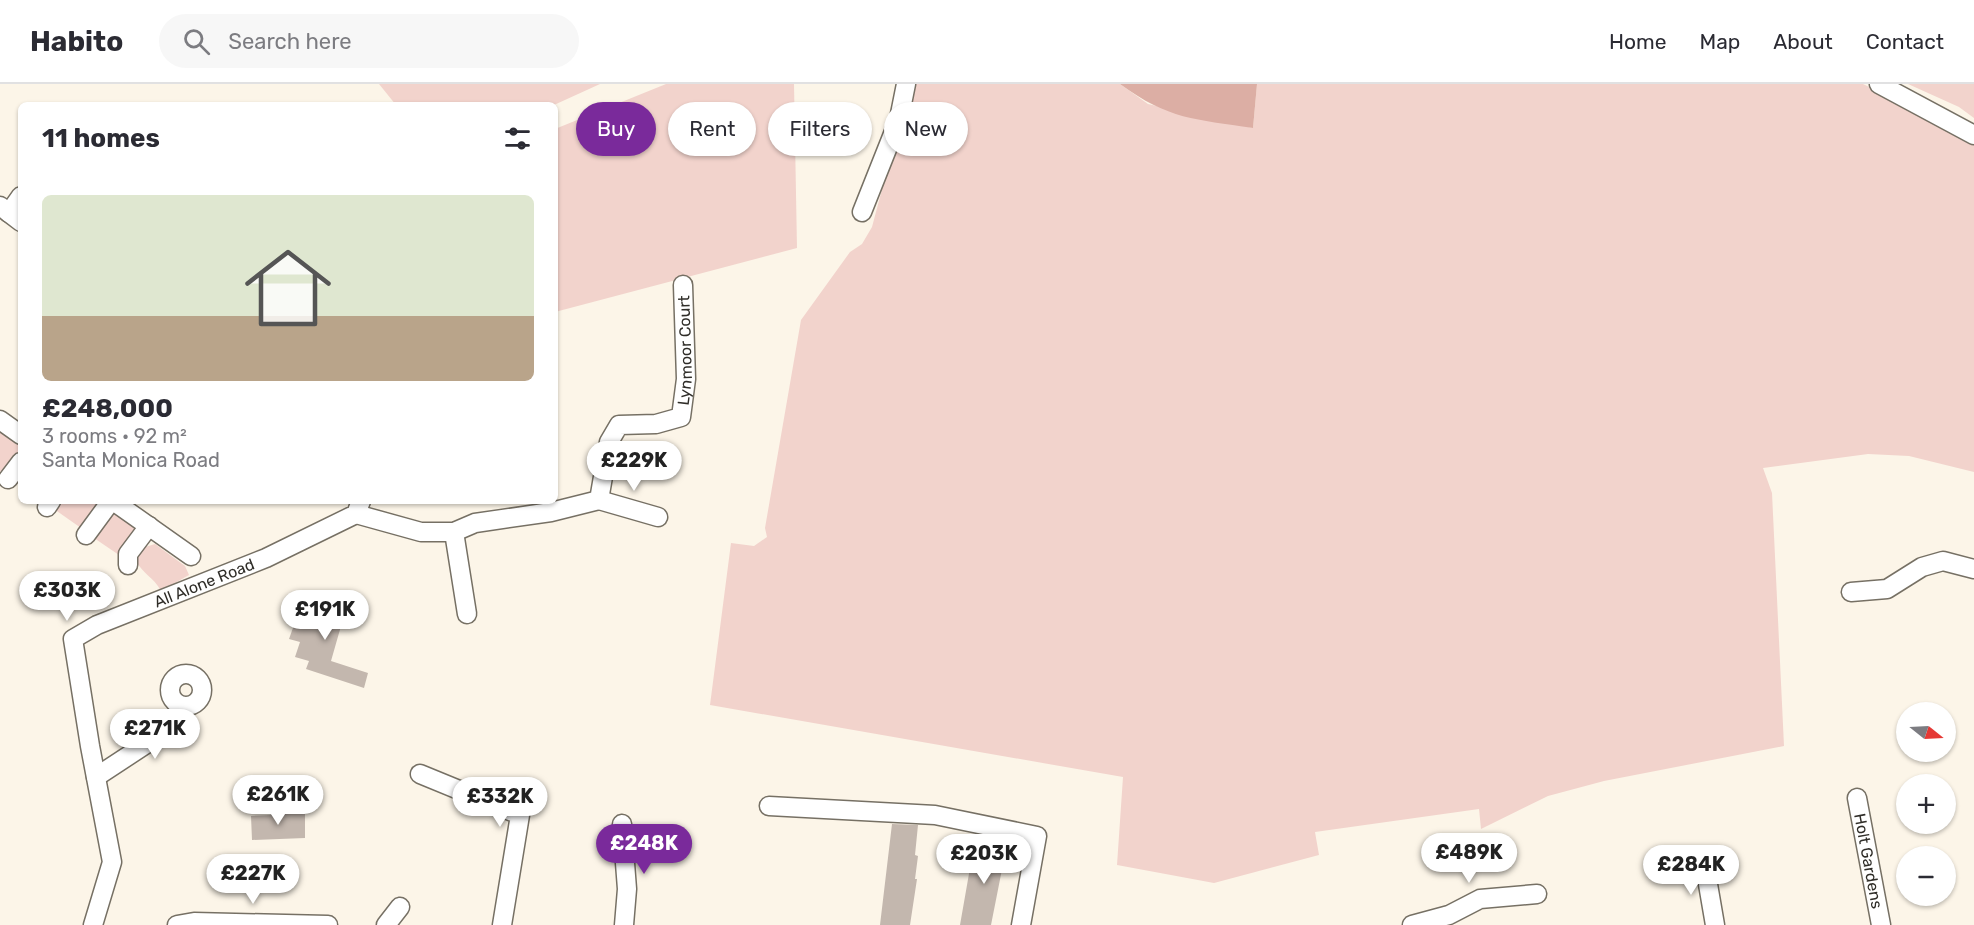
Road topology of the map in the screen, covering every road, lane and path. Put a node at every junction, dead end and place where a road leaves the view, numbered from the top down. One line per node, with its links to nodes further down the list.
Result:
1 (906, 84): 5 (street)
2 (1880, 84): 3 (street)
3 (1974, 135)
4 (18, 201): 6 (street)
5 (862, 212)
6 (10, 214)
7 (683, 285): 12 (street, Lynmoor Court)
8 (0, 420): 9 (street)
9 (18, 433)
10 (18, 466): 11 (street)
11 (9, 479)
12 (599, 500): 16 (street); 18 (street)
13 (110, 504): 19 (street)
14 (116, 504): 17 (street)
15 (359, 507): 18 (street); 27 (street, All Alone Road)
16 (658, 517)
17 (149, 526): 20 (street); 21 (street)
18 (454, 532): 24 (street)
19 (86, 536)
20 (191, 556)
21 (128, 565)
22 (1974, 569): 23 (street)
23 (1851, 592)
24 (467, 614)
25 (181, 706): 27 (street)
26 (420, 774): 39 (street)
27 (96, 777): 35 (street, All Alone Road)
28 (1857, 798): 44 (street, Holt Gardens)
29 (770, 806): 41 (street)
30 (622, 824): 40 (street)
31 (1704, 861): 43 (street)
32 (1537, 894): 34 (street)
33 (400, 907): 38 (street)
34 (1451, 920): 42 (street)
35 (93, 925)
36 (177, 925): 37 (street)
37 (328, 925)
38 (386, 925)
39 (502, 925)
40 (624, 925)
41 (1021, 925)
42 (1412, 925)
43 (1714, 925)
44 (1881, 925)

